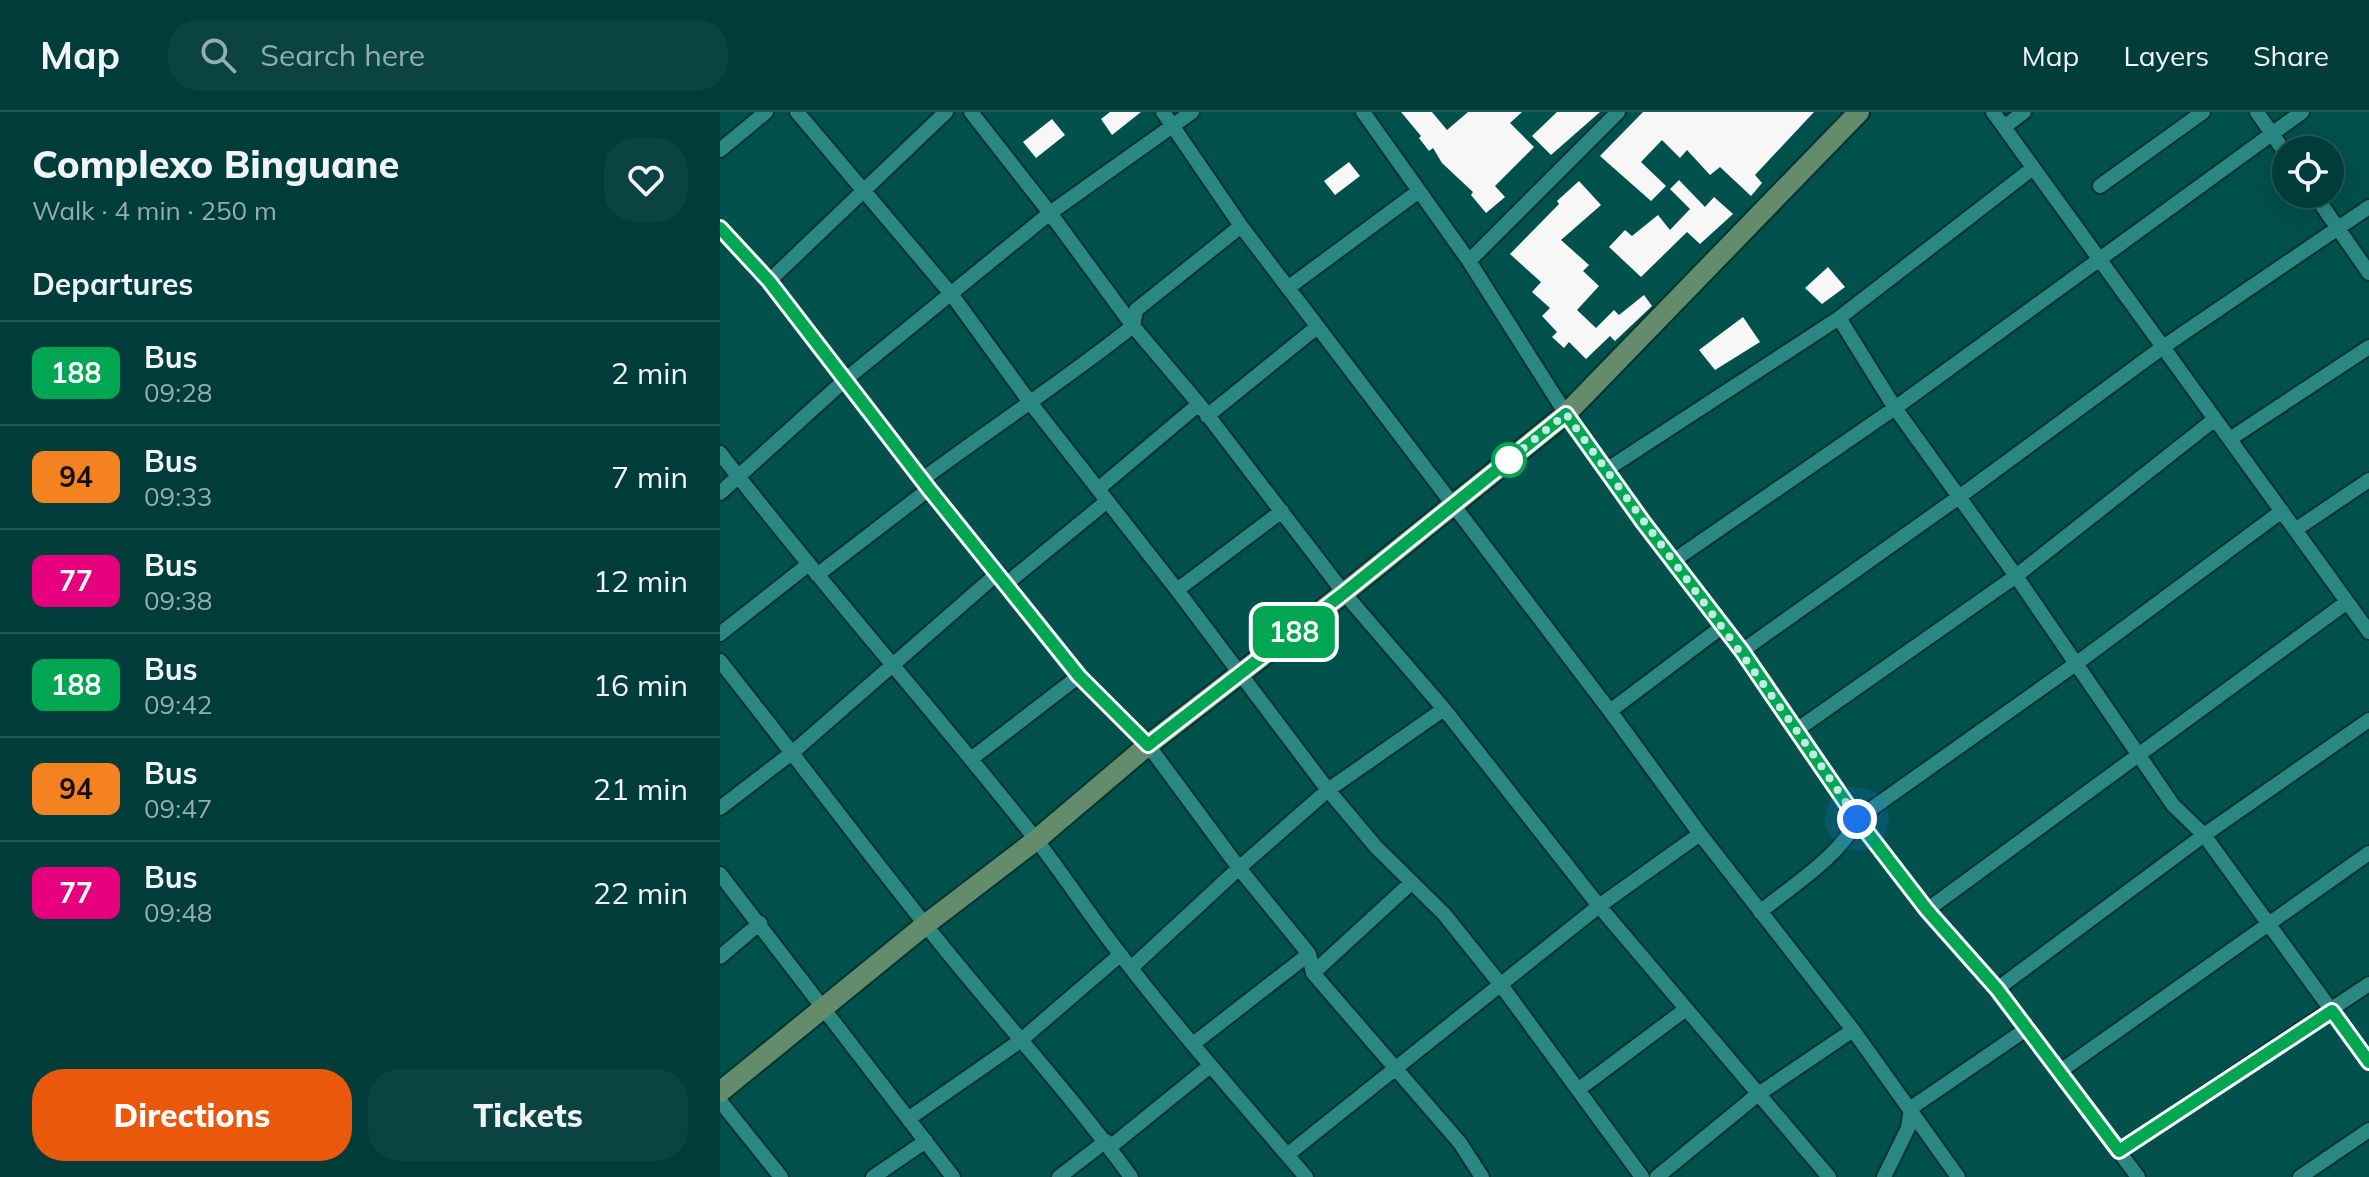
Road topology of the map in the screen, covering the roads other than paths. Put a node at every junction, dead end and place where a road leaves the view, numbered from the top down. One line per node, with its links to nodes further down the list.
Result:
1 (766, 112): 19 (street)
2 (797, 112): 22 (street)
3 (946, 112): 22 (street)
4 (1163, 112): 15 (street)
5 (1192, 112): 15 (street)
6 (1363, 112): 23 (street)
7 (1618, 112): 31 (street)
8 (1859, 112): 45 (street)
9 (1993, 112): 16 (street)
10 (2024, 112): 16 (street)
11 (2203, 112): 21 (street)
12 (2257, 112): 17 (street)
13 (2302, 112): 17 (street)
14 (974, 113): 26 (street)
15 (1172, 127): 26 (street); 27 (street)
16 (2004, 127): 20 (street)
17 (2271, 133): 18 (street); 30 (street)
18 (2273, 136)
19 (720, 150)
20 (2033, 168): 30 (street); 36 (street)
21 (2100, 186)
22 (864, 190): 33 (street); 35 (street)
23 (1419, 191): 31 (street); 34 (street)
24 (2369, 207): 29 (street)
25 (2324, 208): 29 (street)
26 (1050, 213): 35 (street); 37 (street)
27 (1241, 226): 34 (street); 37 (street)
28 (720, 228): 33 (street)
29 (2338, 228): 32 (street); 39 (street)
30 (2099, 259): 39 (street); 43 (street)
31 (1469, 261): 45 (street)
32 (2369, 273)
33 (769, 281): 41 (street)
34 (1289, 287): 38 (street)
35 (952, 295): 41 (street); 42 (street)
36 (1839, 318): 43 (street); 49 (street)
37 (1133, 326): 42 (street); 44 (street)
38 (1317, 327): 44 (street); 56 (street)
39 (2163, 347): 46 (street); 55 (street)
40 (2369, 347): 47 (street)
41 (846, 379): 50 (street); 52 (street)
42 (1029, 401): 52 (street); 54 (street)
43 (1895, 408): 55 (street); 60 (street)
44 (1203, 410): 54 (street); 57 (street)
45 (1566, 414): 49 (street); 56 (street)
46 (2215, 419): 47 (street); 62 (street)
47 (2230, 439): 58 (street)
48 (720, 453): 50 (street)
49 (1606, 470): 60 (street)
50 (739, 477): 53 (street); 61 (street)
51 (2369, 480): 59 (street)
52 (926, 484): 61 (street); 63 (street)
53 (720, 493)
54 (1102, 495): 63 (street); 64 (street)
55 (1959, 497): 62 (street); 71 (street)
56 (1452, 506): 65 (street); 78 (street)
57 (1282, 511): 64 (street); 65 (street)
58 (2282, 511): 59 (street); 73 (street)
59 (2295, 530): 66 (street)
60 (1673, 561): 68 (street)
61 (813, 570): 70 (street); 74 (street)
62 (2016, 576): 73 (street); 80 (street)
63 (1002, 578): 74 (street); 76 (street)
64 (1177, 590): 75 (street)
65 (1344, 593): 75 (street); 77 (street)
66 (2347, 602): 67 (street); 83 (street)
67 (2363, 613): 69 (street)
68 (1723, 626): 71 (street); 78 (street)
69 (2369, 632)
70 (720, 634)
71 (1742, 651): 80 (street)
72 (720, 661): 82 (street)
73 (2077, 663): 83 (street); 87 (street)
74 (894, 665): 82 (street); 84 (street)
75 (1240, 674): 81 (street); 85 (street)
76 (1079, 676): 81 (street); 84 (street)
77 (1444, 709): 85 (street); 95 (street)
78 (1610, 711): 88 (street)
79 (2369, 720): 89 (street)
80 (1798, 729): 87 (street)
81 (1148, 745): 90 (street); 92 (street)
82 (793, 752): 86 (street); 100 (street)
83 (2138, 754): 89 (street); 96 (street)
84 (971, 759): 90 (street)
85 (1328, 790): 92 (street); 94 (street)
86 (720, 808)
87 (1857, 819): 96 (street); 97 (street)
88 (1700, 834): 95 (street); 97 (street)
89 (2204, 835): 99 (street); 108 (street)
90 (1036, 840): 100 (street); 102 (street)
91 (2369, 853): 99 (street)
92 (1239, 868): 101 (street); 104 (street)
93 (720, 874): 98 (street)
94 (1411, 883): 105 (street); 107 (street)
95 (1599, 906): 107 (street); 110 (street)
96 (1927, 910): 108 (street)
97 (1760, 912): 113 (street)
98 (760, 923): 103 (street); 109 (street)
99 (2270, 924): 111 (street); 119 (street)
100 (925, 925): 109 (street); 114 (street)
101 (1309, 954): 105 (street); 115 (street)
102 (1120, 955): 104 (street); 114 (street)
103 (720, 957)
104 (1131, 968): 115 (street)
105 (1313, 973): 118 (street)
106 (2369, 984): 111 (street)
107 (1501, 985): 118 (street); 120 (street)
108 (1997, 989): 112 (street)
109 (824, 1008): 121 (street); 125 (street)
110 (1686, 1009): 120 (street); 122 (street)
111 (2332, 1011): 116 (street); 129 (street)
112 (2028, 1028): 119 (street); 124 (street)
113 (1853, 1030): 122 (street); 124 (street)
114 (1020, 1041): 125 (street); 128 (street)
115 (1193, 1044): 117 (street)
116 (2369, 1062)
117 (1210, 1066): 128 (street); 130 (street)
118 (1397, 1069): 130 (street); 137 (street)
119 (2059, 1072): 129 (street)
120 (1579, 1089): 138 (street)
121 (720, 1092)
122 (1757, 1095): 139 (street); 140 (street)
123 (720, 1101): 131 (street)
124 (1911, 1108): 141 (street); 142 (street)
125 (908, 1119): 127 (street)
126 (2369, 1130): 144 (street)
127 (926, 1141): 132 (street); 133 (street)
128 (1108, 1144): 134 (street); 135 (street)
129 (2119, 1151): 143 (street)
130 (1287, 1155): 136 (street)
131 (781, 1177)
132 (873, 1177)
133 (953, 1177)
134 (1059, 1177)
135 (1131, 1177)
136 (1306, 1177)
137 (1482, 1177)
138 (1642, 1177)
139 (1657, 1177)
140 (1829, 1177)
141 (1884, 1177)
142 (1958, 1177)
143 (2138, 1177)
144 (2300, 1177)

